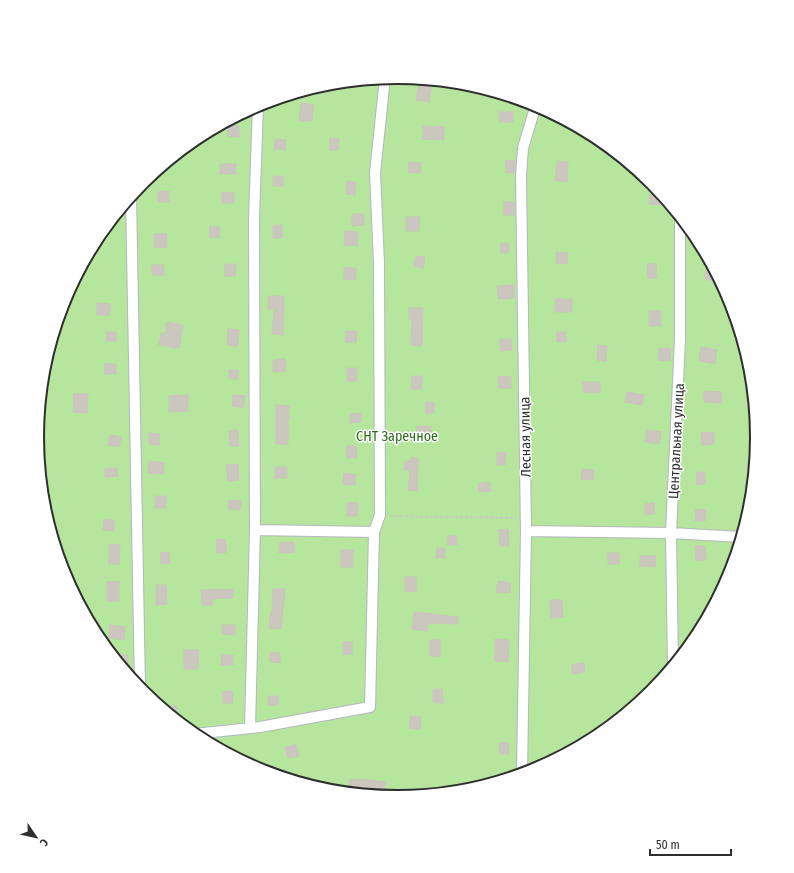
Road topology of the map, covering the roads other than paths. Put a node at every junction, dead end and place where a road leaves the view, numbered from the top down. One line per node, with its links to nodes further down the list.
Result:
1 (384, 84): 7 (street)
2 (534, 111): 8 (street, Лесная улица)
3 (258, 112): 6 (street)
4 (131, 205): 12 (street)
5 (680, 226): 9 (street, Центральная улица)
6 (255, 530): 7 (street); 13 (street)
7 (374, 532): 13 (street)
8 (526, 532): 9 (street); 15 (street, Лесная улица)
9 (672, 533): 10 (street); 11 (street, Центральная улица)
10 (735, 537)
11 (673, 656)
12 (140, 678)
13 (250, 728): 14 (street)
14 (205, 733)
15 (522, 767)

